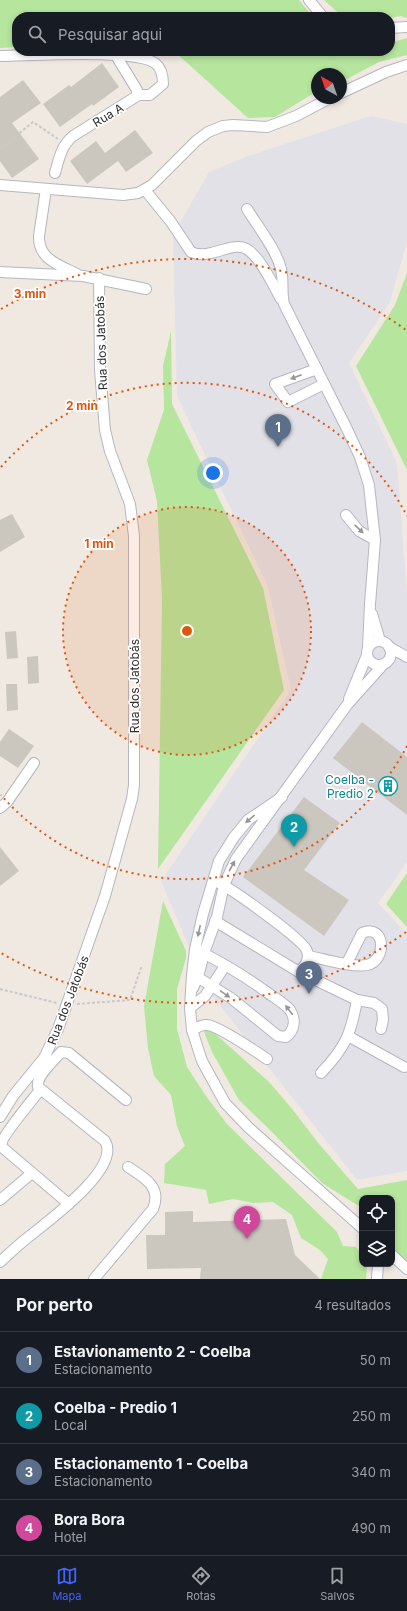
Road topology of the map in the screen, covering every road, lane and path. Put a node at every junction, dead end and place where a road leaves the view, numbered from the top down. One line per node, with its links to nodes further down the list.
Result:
1 (309, 0): 2 (street)
2 (319, 12)
3 (407, 26): 4 (street)
4 (395, 27)
5 (0, 56): 6 (street, Rua A)
6 (12, 56)
7 (116, 56): 11 (street)
8 (127, 56): 11 (street, Rua A)
9 (407, 65): 10 (street)
10 (347, 90)
11 (138, 95): 13 (street, Rua A)
12 (318, 104): 18 (street)
13 (65, 144): 14 (path); 15 (street, Rua A)
14 (0, 149)
15 (55, 173)
16 (0, 185): 17 (street)
17 (46, 189): 18 (street); 21 (street)
18 (145, 190): 24 (street)
19 (247, 209): 24 (street)
20 (0, 272): 21 (street)
21 (83, 276): 22 (street)
22 (98, 278): 23 (street, Rua dos Jatobás); 60 (street, Rua dos Jatobás)
23 (146, 289)
24 (284, 304): 25 (street)
25 (317, 369): 26 (street); 26 (street, one-way to 26)
26 (324, 384): 28 (street)
27 (346, 514): 28 (street, one-way to 28)
28 (375, 540): 29 (street)
29 (370, 604): 30 (street); 32 (street)
30 (380, 641): 31 (street); 32 (street)
31 (390, 647): 33 (street); 34 (street)
32 (367, 651): 35 (street); 36 (street)
33 (390, 658): 34 (street); 35 (street)
34 (407, 658)
35 (382, 666): 36 (street)
36 (347, 705): 38 (street)
37 (34, 763): 39 (street)
38 (282, 797): 40 (street, one-way to 40); 41 (street, one-way to 38)
39 (0, 808)
40 (213, 880): 41 (street); 43 (street, one-way to 43)
41 (224, 885): 42 (street); 44 (street)
42 (215, 921): 43 (street); 47 (street)
43 (200, 951): 46 (street); 48 (street)
44 (309, 956): 45 (street); 47 (street)
45 (347, 963)
46 (225, 966): 49 (street); 49 (street, one-way to 46)
47 (299, 972): 50 (street)
48 (195, 976): 49 (street); 51 (street)
49 (212, 985): 51 (street)
50 (357, 1000): 52 (street); 54 (street)
51 (190, 1008): 53 (street)
52 (381, 1029)
53 (192, 1030): 55 (street); 65 (street)
54 (348, 1036): 56 (street); 57 (street)
55 (267, 1059)
56 (404, 1067)
57 (321, 1074)
58 (40, 1090): 59 (street); 62 (street); 64 (street)
59 (126, 1100)
60 (0, 1117)
61 (128, 1167): 70 (street)
62 (32, 1173): 63 (street); 64 (street)
63 (0, 1200)
64 (70, 1204): 67 (street)
65 (359, 1225)
66 (395, 1258): 69 (street)
67 (0, 1262)
68 (378, 1267): 71 (street)
69 (407, 1269)
70 (94, 1279)
71 (377, 1279)

